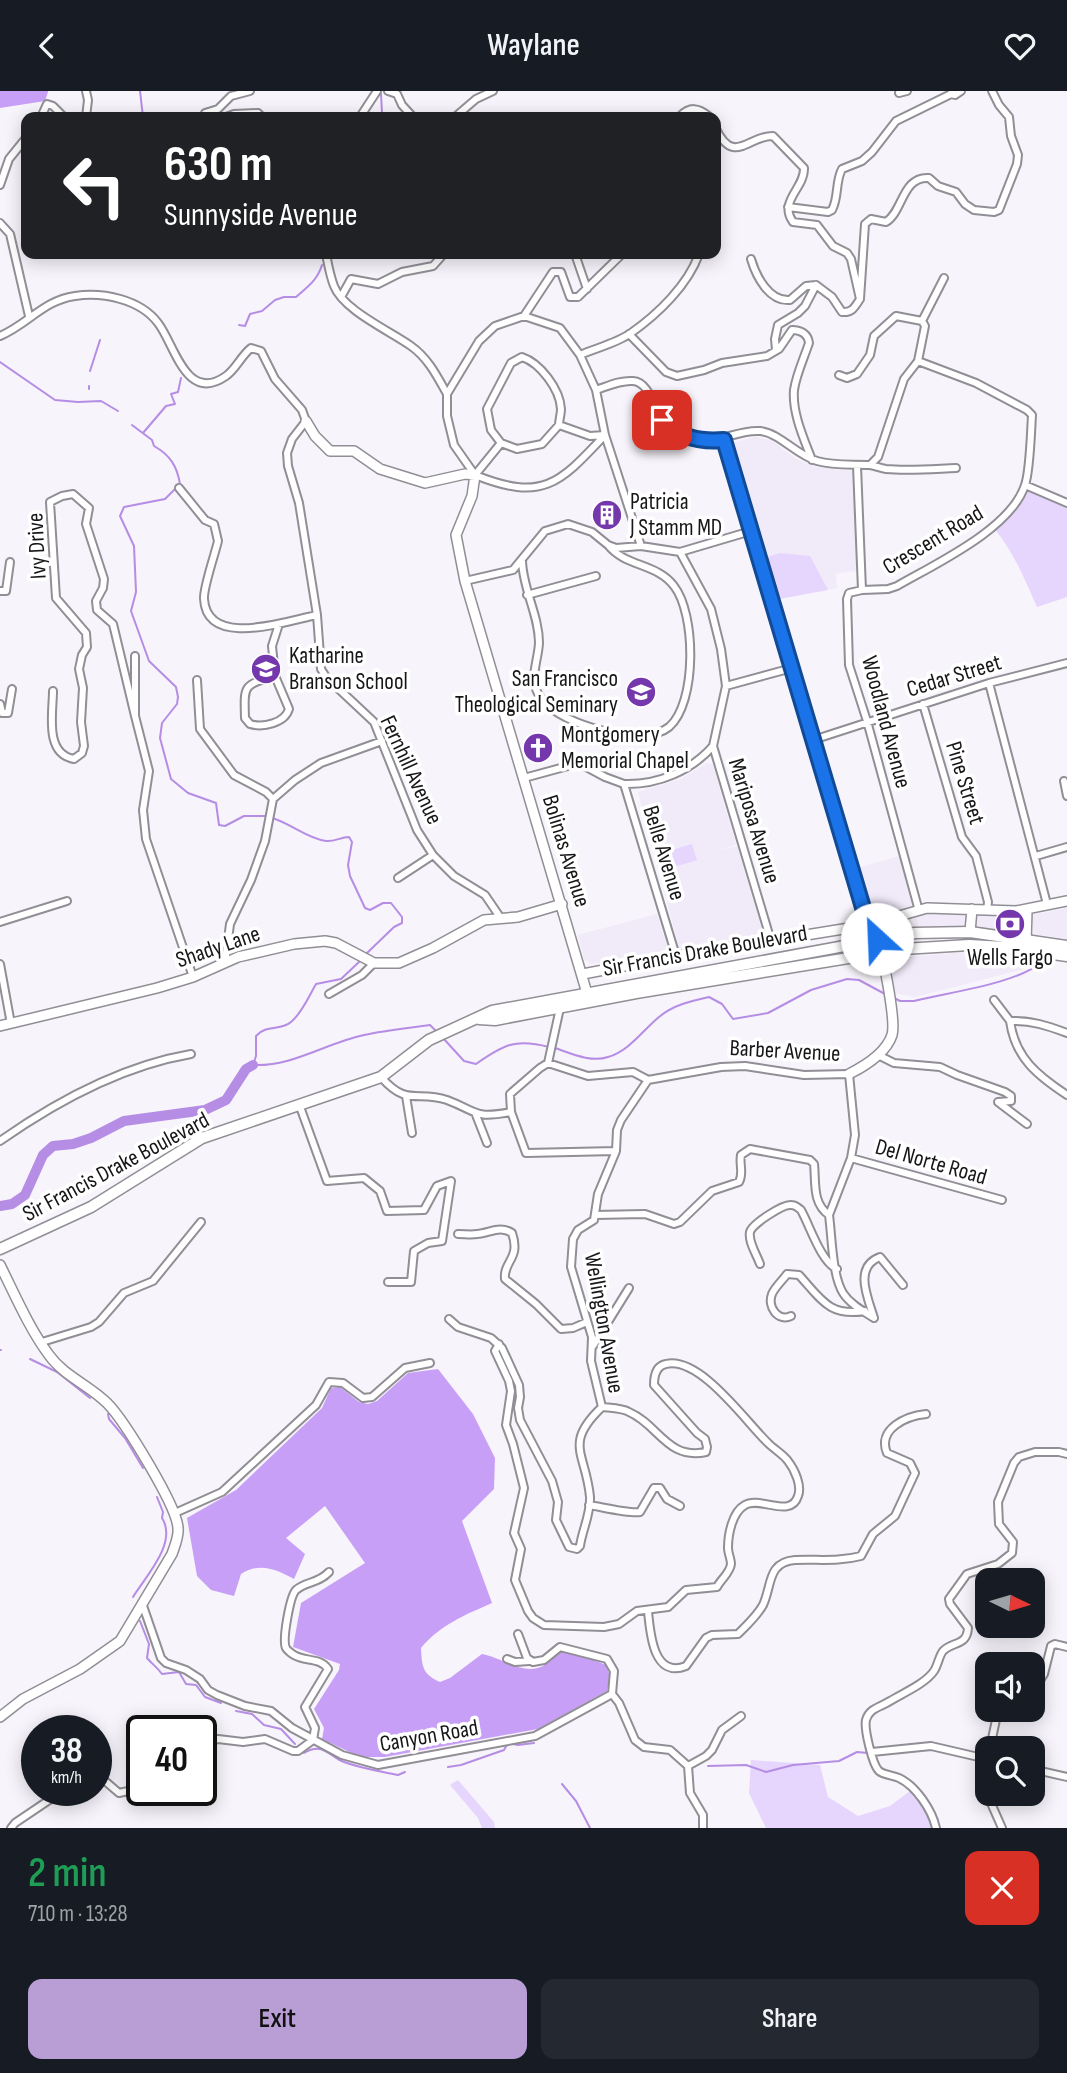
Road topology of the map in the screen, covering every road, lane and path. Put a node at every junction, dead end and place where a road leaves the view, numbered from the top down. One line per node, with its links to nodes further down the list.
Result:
1 (86, 91): 14 (street)
2 (250, 91): 15 (street)
3 (377, 91): 16 (street)
4 (388, 91): 17 (street)
5 (493, 91): 18 (street)
6 (907, 91): 10 (street)
7 (961, 91): 9 (street)
8 (992, 91): 36 (street)
9 (951, 92): 24 (street)
10 (899, 93)
11 (700, 110): 19 (street); 20 (street)
12 (43, 112): 13 (street)
13 (59, 112)
14 (87, 112)
15 (208, 112)
16 (363, 112)
17 (408, 112)
18 (461, 112)
19 (684, 112)
20 (703, 112)
21 (721, 136): 24 (street)
22 (21, 144): 23 (street)
23 (0, 185)
24 (788, 208): 36 (street)
25 (0, 223): 37 (street)
26 (327, 259): 35 (street)
27 (439, 259): 35 (street)
28 (577, 259): 34 (street)
29 (617, 259): 34 (street)
30 (697, 259): 40 (street)
31 (751, 259): 33 (street)
32 (944, 278): 39 (street)
33 (816, 285): 36 (street); 42 (street)
34 (587, 289): 38 (street)
35 (341, 297): 47 (street)
36 (860, 299)
37 (29, 316): 41 (street); 48 (street)
38 (524, 316): 43 (street); 47 (street)
39 (922, 321): 44 (street); 45 (street)
40 (629, 334): 42 (street); 43 (street)
41 (0, 336)
42 (776, 350): 53 (street)
43 (580, 355): 46 (street)
44 (918, 361): 54 (street); 58 (street, Crescent Road)
45 (839, 375)
46 (596, 390): 50 (street); 51 (street)
47 (447, 394): 57 (street)
48 (306, 421): 57 (street); 76 (street, Fernhill Avenue)
49 (559, 425): 50 (street); 52 (street); 52 (street)
50 (605, 435): 57 (street); 63 (street)
51 (724, 440): 53 (street); 61 (street)
52 (505, 445): 57 (street)
53 (812, 460): 55 (street)
54 (870, 465): 55 (street); 56 (street)
55 (858, 466): 73 (street)
56 (956, 468)
57 (475, 475): 71 (street, Bolinas Avenue)
58 (1025, 485): 60 (street); 73 (street, Crescent Road)
59 (179, 488): 77 (street)
60 (1067, 503)
61 (751, 531): 65 (street); 80 (street)
62 (608, 545): 64 (street); 66 (street); 67 (street)
63 (641, 546): 64 (street); 65 (street)
64 (624, 548): 66 (street)
65 (680, 552): 84 (street, Mariposa Avenue)
66 (626, 560): 75 (street)
67 (522, 561): 69 (street); 72 (street)
68 (10, 562): 74 (street)
69 (509, 572): 71 (street); 72 (street)
70 (596, 576): 75 (street)
71 (466, 581): 94 (street, Bolinas Avenue)
72 (524, 584): 75 (street)
73 (862, 590): 90 (street, Woodland Avenue)
74 (0, 591)
75 (527, 595)
76 (317, 615): 77 (street); 92 (street, Fernhill Avenue)
77 (279, 624): 81 (street)
78 (135, 656): 89 (street)
79 (1067, 663): 83 (street, Cedar Street)
80 (792, 668): 84 (street); 91 (street)
81 (275, 676): 81 (street)
82 (197, 680): 98 (street)
83 (989, 683): 88 (street, Cedar Street); 101 (street)
84 (726, 686): 93 (street, Mariposa Avenue)
85 (12, 689): 87 (street)
86 (53, 691): 89 (street, Ivy Drive)
87 (0, 704)
88 (923, 704): 90 (street, Cedar Street); 108 (street, Pine Street)
89 (135, 716): 126 (street)
90 (867, 721): 91 (street, Cedar Street); 110 (street, Woodland Avenue)
91 (813, 740): 113 (street)
92 (382, 741): 98 (street); 100 (street, Fernhill Avenue)
93 (713, 745): 96 (street); 116 (street, Mariposa Avenue)
94 (524, 778): 96 (street, Belle Avenue); 105 (street, Bolinas Avenue)
95 (1064, 781): 97 (street)
96 (624, 784): 120 (street, Belle Avenue)
97 (1067, 796)
98 (273, 799): 123 (street)
99 (1067, 847): 101 (street)
100 (433, 855): 102 (street); 111 (street, Fernhill Avenue)
101 (1036, 856): 106 (street)
102 (398, 878)
103 (67, 901): 112 (street)
104 (1067, 901): 106 (street)
105 (562, 904): 111 (street, Shady Lane); 125 (street, Bolinas Avenue)
106 (1048, 904): 109 (street)
107 (972, 909): 108 (street); 110 (street); 114 (street)
108 (988, 910): 109 (street)
109 (1027, 910): 117 (street)
110 (919, 911): 113 (street)
111 (500, 917): 122 (street, Shady Lane)
112 (0, 922)
113 (868, 925): 115 (street); 116 (street)
114 (970, 932): 115 (main road, Sir Francis Drake Boulevard); 117 (main road, Sir Francis Drake Boulevard)
115 (877, 939): 119 (street); 128 (main road, Sir Francis Drake Boulevard)
116 (771, 941): 120 (street)
117 (1026, 944): 118 (main road, Sir Francis Drake Boulevard); 119 (main road, Sir Francis Drake Boulevard)
118 (1053, 948): 121 (main road, Sir Francis Drake Boulevard)
119 (881, 952): 128 (main road, Sir Francis Drake Boulevard); 137 (street)
120 (676, 956): 125 (street)
121 (1067, 956)
122 (367, 959): 123 (street, Shady Lane); 127 (street)
123 (225, 963): 126 (street, Shady Lane)
124 (0, 964): 133 (street)
125 (583, 974): 128 (street, Bolinas Avenue)
126 (193, 977): 133 (street, Shady Lane)
127 (329, 994)
128 (589, 997): 130 (main road, Sir Francis Drake Boulevard); 131 (main road, Sir Francis Drake Boulevard)
129 (994, 1000): 132 (street)
130 (560, 1008): 131 (main road, Sir Francis Drake Boulevard); 138 (street)
131 (478, 1019): 140 (main road, Sir Francis Drake Boulevard)
132 (1010, 1021): 135 (street); 142 (street)
133 (10, 1024): 134 (street, Shady Lane)
134 (0, 1026)
135 (1067, 1034)
136 (191, 1053): 149 (street)
137 (878, 1055): 139 (street, Barber Avenue); 147 (street)
138 (548, 1063): 141 (street); 145 (street)
139 (849, 1074): 141 (street, Barber Avenue); 152 (street)
140 (381, 1076): 143 (street); 144 (main road, Sir Francis Drake Boulevard)
141 (648, 1080): 151 (street, Wellington Avenue)
142 (1067, 1095)
143 (406, 1096): 146 (street); 148 (street)
144 (299, 1104): 158 (main road, Sir Francis Drake Boulevard); 162 (street)
145 (511, 1112): 146 (street); 151 (street)
146 (476, 1115): 150 (street)
147 (1027, 1124)
148 (412, 1133)
149 (0, 1141)
150 (486, 1143)
151 (616, 1151): 154 (street, Wellington Avenue)
152 (851, 1157): 153 (street, Del Norte Road); 155 (street)
153 (1002, 1200)
154 (595, 1215): 155 (street); 168 (street, Wellington Avenue)
155 (829, 1215): 161 (street)
156 (201, 1222): 169 (street)
157 (458, 1234): 168 (street)
158 (0, 1249)
159 (760, 1264): 161 (street)
160 (0, 1265): 169 (street)
161 (837, 1269): 165 (street)
162 (388, 1282)
163 (903, 1285): 165 (street)
164 (629, 1288): 171 (street)
165 (865, 1311): 166 (street)
166 (791, 1316)
167 (449, 1319): 170 (street)
168 (587, 1322): 171 (street, Wellington Avenue)
169 (42, 1342): 178 (street)
170 (499, 1344): 176 (street, Wellington Avenue); 181 (street)
171 (592, 1347): 173 (street, Wellington Avenue)
172 (430, 1363): 178 (street)
173 (602, 1407): 176 (street, Wellington Avenue); 181 (street)
174 (926, 1414): 181 (street)
175 (1067, 1454): 192 (street)
176 (589, 1505): 177 (street)
177 (680, 1506)
178 (175, 1513): 180 (street)
179 (329, 1572): 191 (street)
180 (142, 1602): 189 (street); 191 (street, Canyon Road)
181 (648, 1611)
182 (517, 1635): 185 (street)
183 (1067, 1647): 186 (street)
184 (507, 1659): 185 (street)
185 (529, 1661): 187 (street)
186 (1045, 1670)
187 (612, 1694): 191 (street, Canyon Road); 194 (street)
188 (741, 1716): 194 (street)
189 (0, 1717)
190 (217, 1739): 191 (street)
191 (313, 1740)
192 (872, 1752): 193 (street); 201 (street)
193 (975, 1757)
194 (688, 1766): 200 (street)
195 (1045, 1772): 196 (street)
196 (1067, 1777)
197 (40, 1806): 199 (street)
198 (993, 1806): 202 (street)
199 (11, 1828)
200 (703, 1828)
201 (936, 1828)
202 (1002, 1828)

